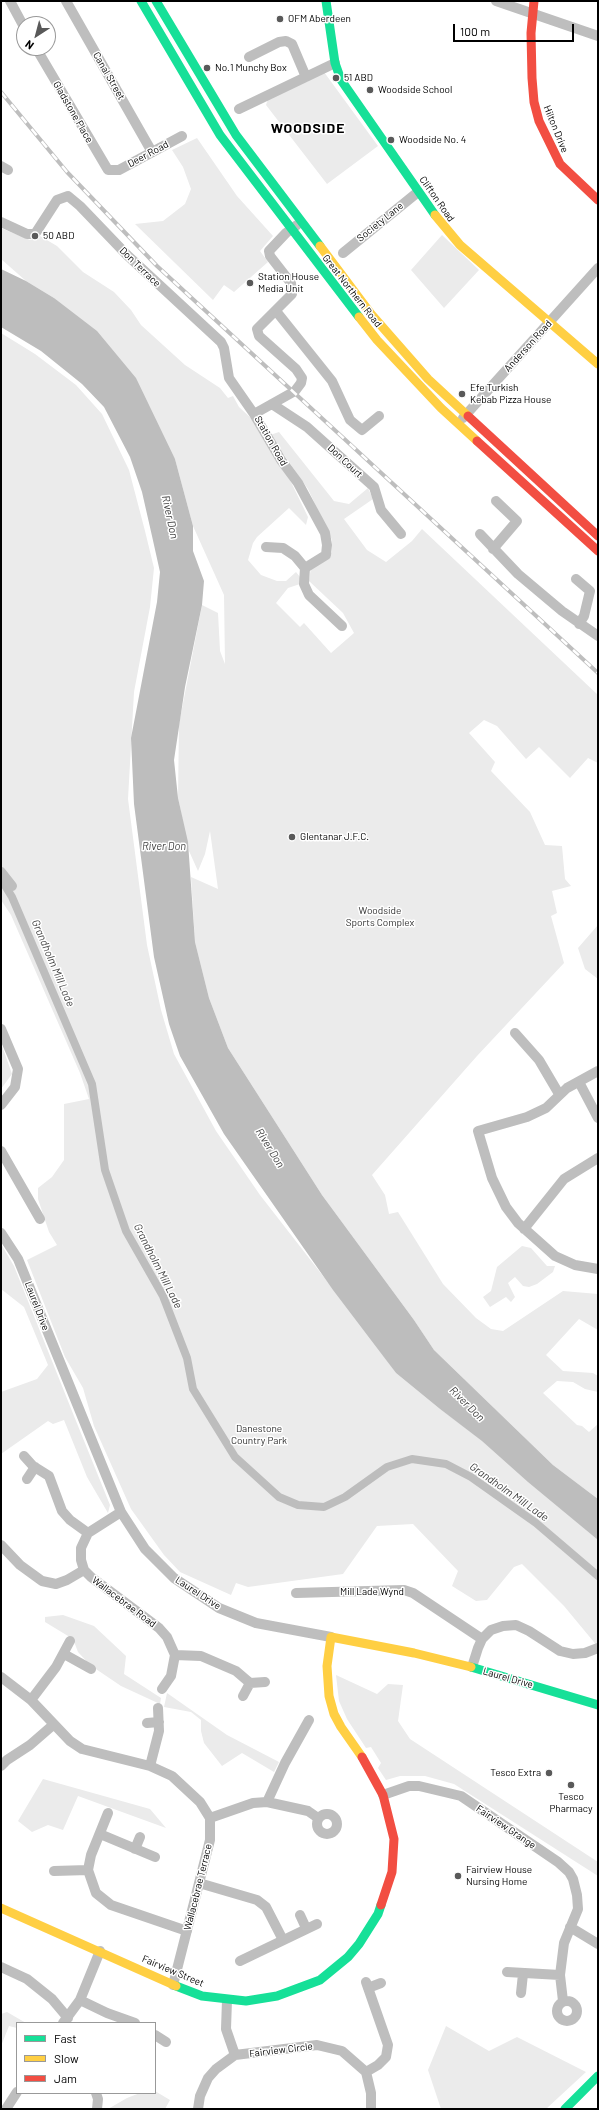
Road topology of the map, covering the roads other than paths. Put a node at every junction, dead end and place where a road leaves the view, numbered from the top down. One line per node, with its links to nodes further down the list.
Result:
1 (10, 1): 9 (street)
2 (66, 1): 17 (street, Canal Street)
3 (141, 1): 23 (street, Great Northern Road)
4 (156, 1): 22 (street, Great Northern Road)
5 (326, 1): 13 (street, Clifton Road)
6 (496, 1): 8 (street)
7 (534, 1): 8 (street, Hilton Drive)
8 (532, 13): 10 (street); 20 (street, Hilton Drive)
9 (18, 16)
10 (598, 36)
11 (41, 56): 18 (street, Gladstone Place)
12 (249, 57): 14 (street)
13 (335, 63): 14 (street); 19 (street, Clifton Road)
14 (306, 77): 15 (street)
15 (240, 109)
16 (182, 136): 17 (street, Deer Road)
17 (152, 152): 18 (street, Deer Road)
18 (114, 171)
19 (418, 192): 24 (street, Society Lane); 27 (street, Clifton Road)
20 (598, 200)
21 (1, 222): 30 (street, Don Terrace)
22 (302, 222): 23 (street, Station Road); 31 (street, Great Northern Road)
23 (291, 229): 26 (street, Station Road); 33 (street, Great Northern Road)
24 (343, 253)
25 (598, 268): 27 (street, Anderson Road)
26 (276, 312): 29 (street, Station Road); 32 (street)
27 (549, 322): 28 (street, Clifton Road); 31 (street, Anderson Road)
28 (598, 364)
29 (272, 404): 30 (street, Station Road); 35 (street, Don Court)
30 (254, 414): 41 (street, Station Road)
31 (466, 414): 33 (street, Anderson Road); 37 (street)
32 (379, 416)
33 (458, 424): 40 (street, Great Northern Road)
34 (496, 501): 39 (street)
35 (401, 534)
36 (480, 534): 39 (street)
37 (598, 536)
38 (266, 547): 41 (street)
39 (493, 549): 43 (street)
40 (598, 551)
41 (305, 568): 44 (street)
42 (576, 579): 43 (street)
43 (579, 624): 45 (street)
44 (342, 626)
45 (598, 636)
46 (1, 872): 47 (street)
47 (12, 886)
48 (1, 1029): 53 (street)
49 (515, 1033): 52 (street)
50 (598, 1071): 51 (street)
51 (579, 1082): 52 (street); 54 (street)
52 (559, 1094): 58 (street)
53 (1, 1106)
54 (598, 1118)
55 (1, 1151): 57 (street)
56 (598, 1158): 58 (street)
57 (40, 1219)
58 (524, 1229): 60 (street)
59 (1, 1233): 64 (street, Laurel Drive)
60 (597, 1269)
61 (24, 1456): 62 (street)
62 (35, 1467): 63 (street); 65 (street)
63 (27, 1479)
64 (121, 1512): 65 (street); 69 (street, Laurel Drive)
65 (88, 1533): 67 (street, Wallacebrae Road)
66 (1, 1545): 67 (street, Wallacebrae Road)
67 (84, 1570): 74 (street, Wallacebrae Road)
68 (296, 1593): 70 (street, Mill Lade Wynd)
69 (331, 1637): 75 (street, Laurel Drive); 91 (street, Fairview Street)
70 (482, 1639): 72 (street); 75 (street)
71 (70, 1641): 73 (street)
72 (598, 1648)
73 (64, 1654): 76 (street); 82 (street)
74 (175, 1655): 79 (street); 80 (street)
75 (472, 1667): 83 (street, Laurel Drive)
76 (91, 1668)
77 (1, 1677): 82 (street)
78 (265, 1682): 79 (street)
79 (250, 1683): 81 (street)
80 (162, 1689)
81 (243, 1696)
82 (31, 1700): 88 (street)
83 (598, 1705)
84 (158, 1708): 86 (street)
85 (309, 1720): 92 (street)
86 (158, 1722): 87 (street); 90 (street)
87 (146, 1723)
88 (53, 1725): 89 (street); 90 (street)
89 (1, 1766)
90 (150, 1766): 94 (street)
91 (384, 1795): 106 (street, Fairview Grange); 121 (street, Fairview Street)
92 (267, 1802): 94 (street); 95 (street)
93 (108, 1813): 96 (street)
94 (210, 1818): 102 (street, Wallacebrae Terrace)
95 (318, 1818)
96 (100, 1834): 98 (street); 100 (street)
97 (140, 1837): 98 (street)
98 (135, 1849): 99 (street)
99 (155, 1857)
100 (88, 1870): 101 (street); 108 (street)
101 (54, 1871)
102 (199, 1883): 108 (street, Wallacebrae Terrace); 109 (street)
103 (1, 1908): 111 (street, Fairview Street)
104 (300, 1915): 107 (street)
105 (317, 1924): 107 (street)
106 (570, 1927): 110 (street); 116 (street, Fairview Grange)
107 (306, 1928): 109 (street)
108 (188, 1931): 118 (street, Wallacebrae Terrace)
109 (283, 1940): 112 (street)
110 (598, 1944)
111 (100, 1951): 118 (street, Fairview Street); 120 (street)
112 (240, 1961)
113 (1, 1967): 123 (street)
114 (507, 1972): 115 (street)
115 (523, 1974): 116 (street); 119 (street)
116 (560, 1976): 122 (street, Fairview Grange)
117 (381, 1984): 128 (street)
118 (173, 1985): 121 (street, Fairview Street)
119 (521, 1993)
120 (80, 2000): 123 (street); 124 (street)
121 (227, 2000): 127 (street, Fairview Circle)
122 (563, 2001)
123 (65, 2020)
124 (133, 2022)
125 (156, 2036): 126 (street)
126 (166, 2042)
127 (235, 2055): 128 (street, Fairview Circle); 134 (street, Fairview Circle)
128 (366, 2072): 135 (street)
129 (598, 2076): 136 (street)
130 (16, 2094): 132 (street)
131 (96, 2094): 133 (street)
132 (6, 2109)
133 (98, 2109)
134 (198, 2109)
135 (371, 2109)
136 (564, 2109)

